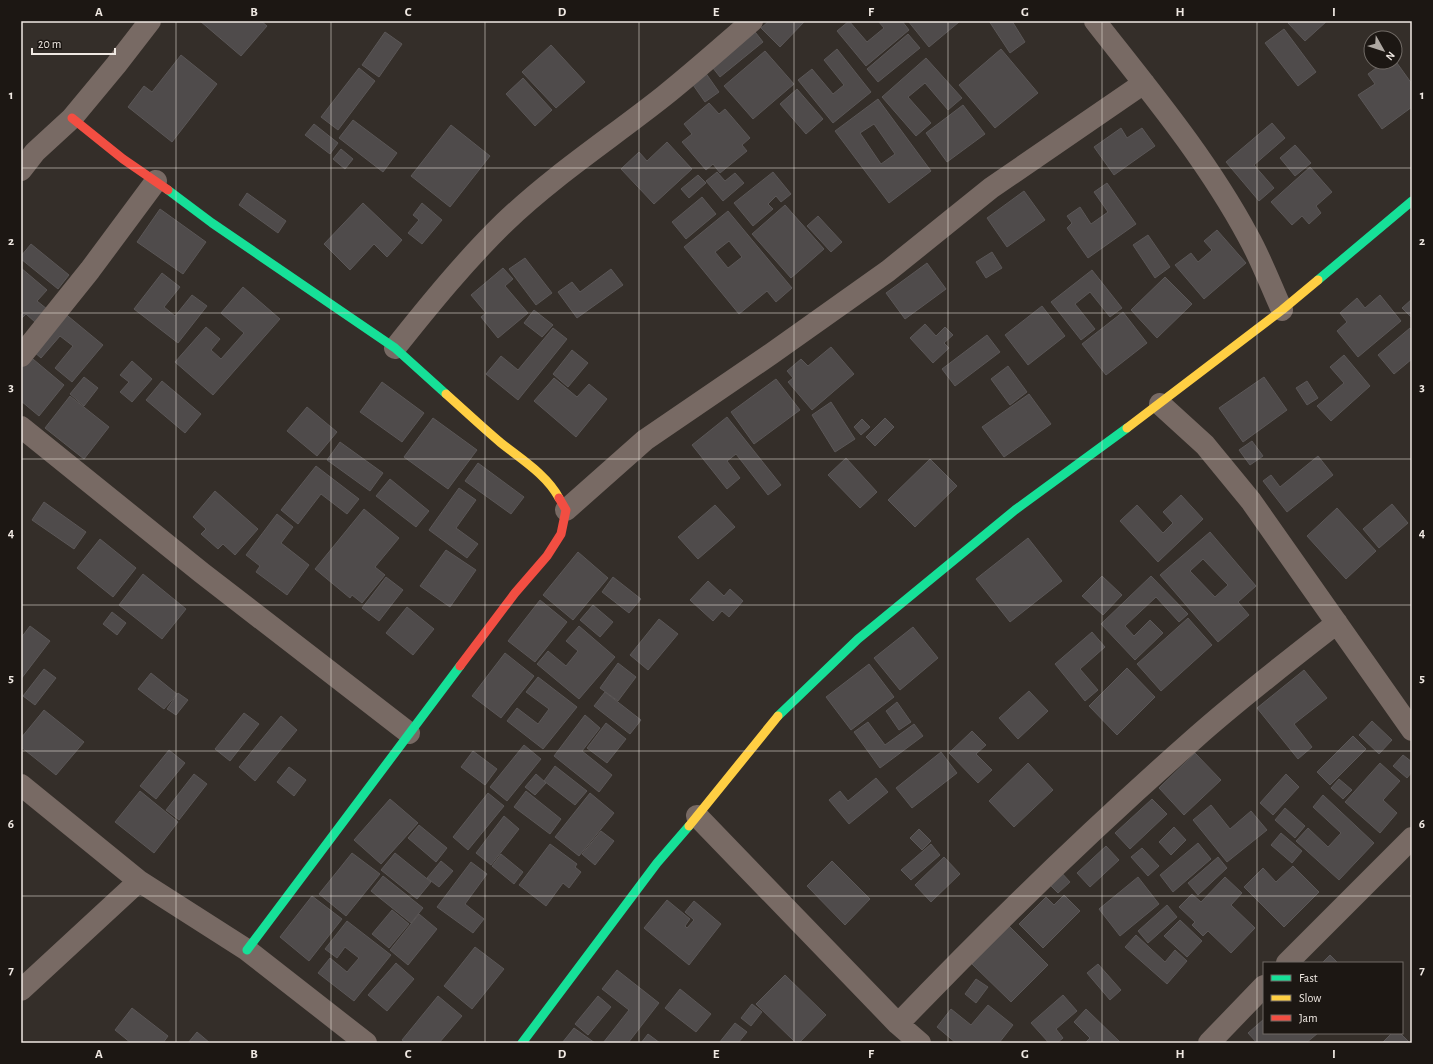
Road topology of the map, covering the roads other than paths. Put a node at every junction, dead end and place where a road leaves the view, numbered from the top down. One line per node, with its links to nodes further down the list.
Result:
1 (150, 21): 5 (street)
2 (752, 21): 10 (street)
3 (1095, 21): 4 (street)
4 (1144, 83): 9 (street); 14 (street)
5 (72, 118): 6 (street); 7 (street)
6 (21, 170)
7 (156, 181): 10 (street); 11 (street)
8 (1412, 201): 9 (street)
9 (1282, 310): 12 (street)
10 (395, 348): 14 (street)
11 (21, 356)
12 (1160, 404): 15 (street); 19 (street)
13 (21, 427): 17 (street)
14 (566, 510): 17 (street)
15 (1337, 623): 16 (street); 26 (street)
16 (1412, 730)
17 (409, 733): 22 (street)
18 (21, 785): 21 (street)
19 (697, 816): 26 (street); 28 (street)
20 (1412, 838): 23 (street)
21 (139, 881): 22 (street); 25 (street)
22 (246, 950): 27 (street)
23 (1288, 962)
24 (1263, 987): 30 (street)
25 (21, 990)
26 (898, 1024): 29 (street)
27 (366, 1043)
28 (522, 1043)
29 (920, 1043)
30 (1208, 1043)

